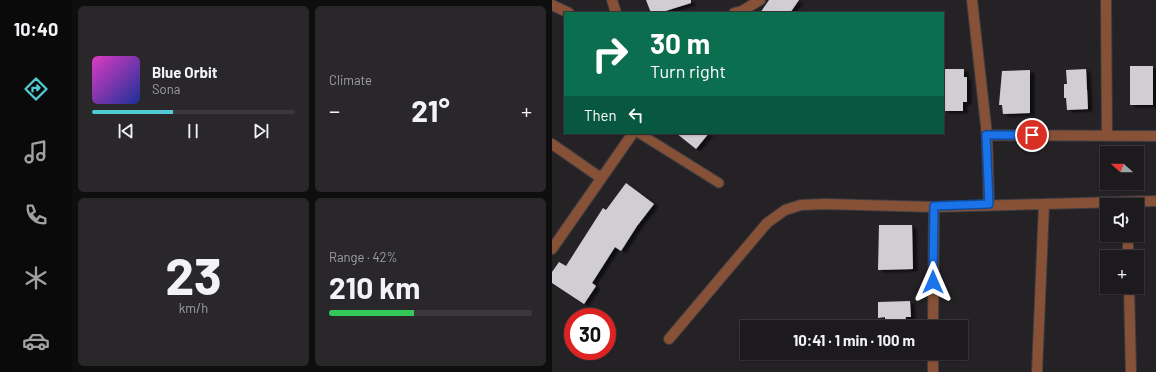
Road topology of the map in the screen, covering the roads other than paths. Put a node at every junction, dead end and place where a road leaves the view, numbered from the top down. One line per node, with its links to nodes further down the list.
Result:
1 (612, 0): 7 (street)
2 (760, 0): 8 (street)
3 (972, 0): 11 (street)
4 (1106, 0): 12 (street)
5 (552, 4): 6 (street)
6 (567, 12)
7 (616, 12)
8 (738, 12)
9 (632, 134): 15 (street)
10 (640, 134): 16 (lane)
11 (986, 135): 12 (street); 19 (street)
12 (1106, 136): 13 (street)
13 (1156, 136)
14 (552, 144): 15 (street)
15 (602, 178): 23 (street)
16 (719, 183)
17 (1156, 201): 18 (street)
18 (1144, 202)
19 (989, 204): 20 (street); 22 (street)
20 (1044, 204): 21 (street); 29 (street)
21 (1100, 204)
22 (934, 206): 25 (street); 26 (street)
23 (552, 249)
24 (1129, 294): 30 (street)
25 (933, 320)
26 (669, 339)
27 (933, 360): 28 (street)
28 (933, 372)
29 (1037, 372)
30 (1131, 372)

